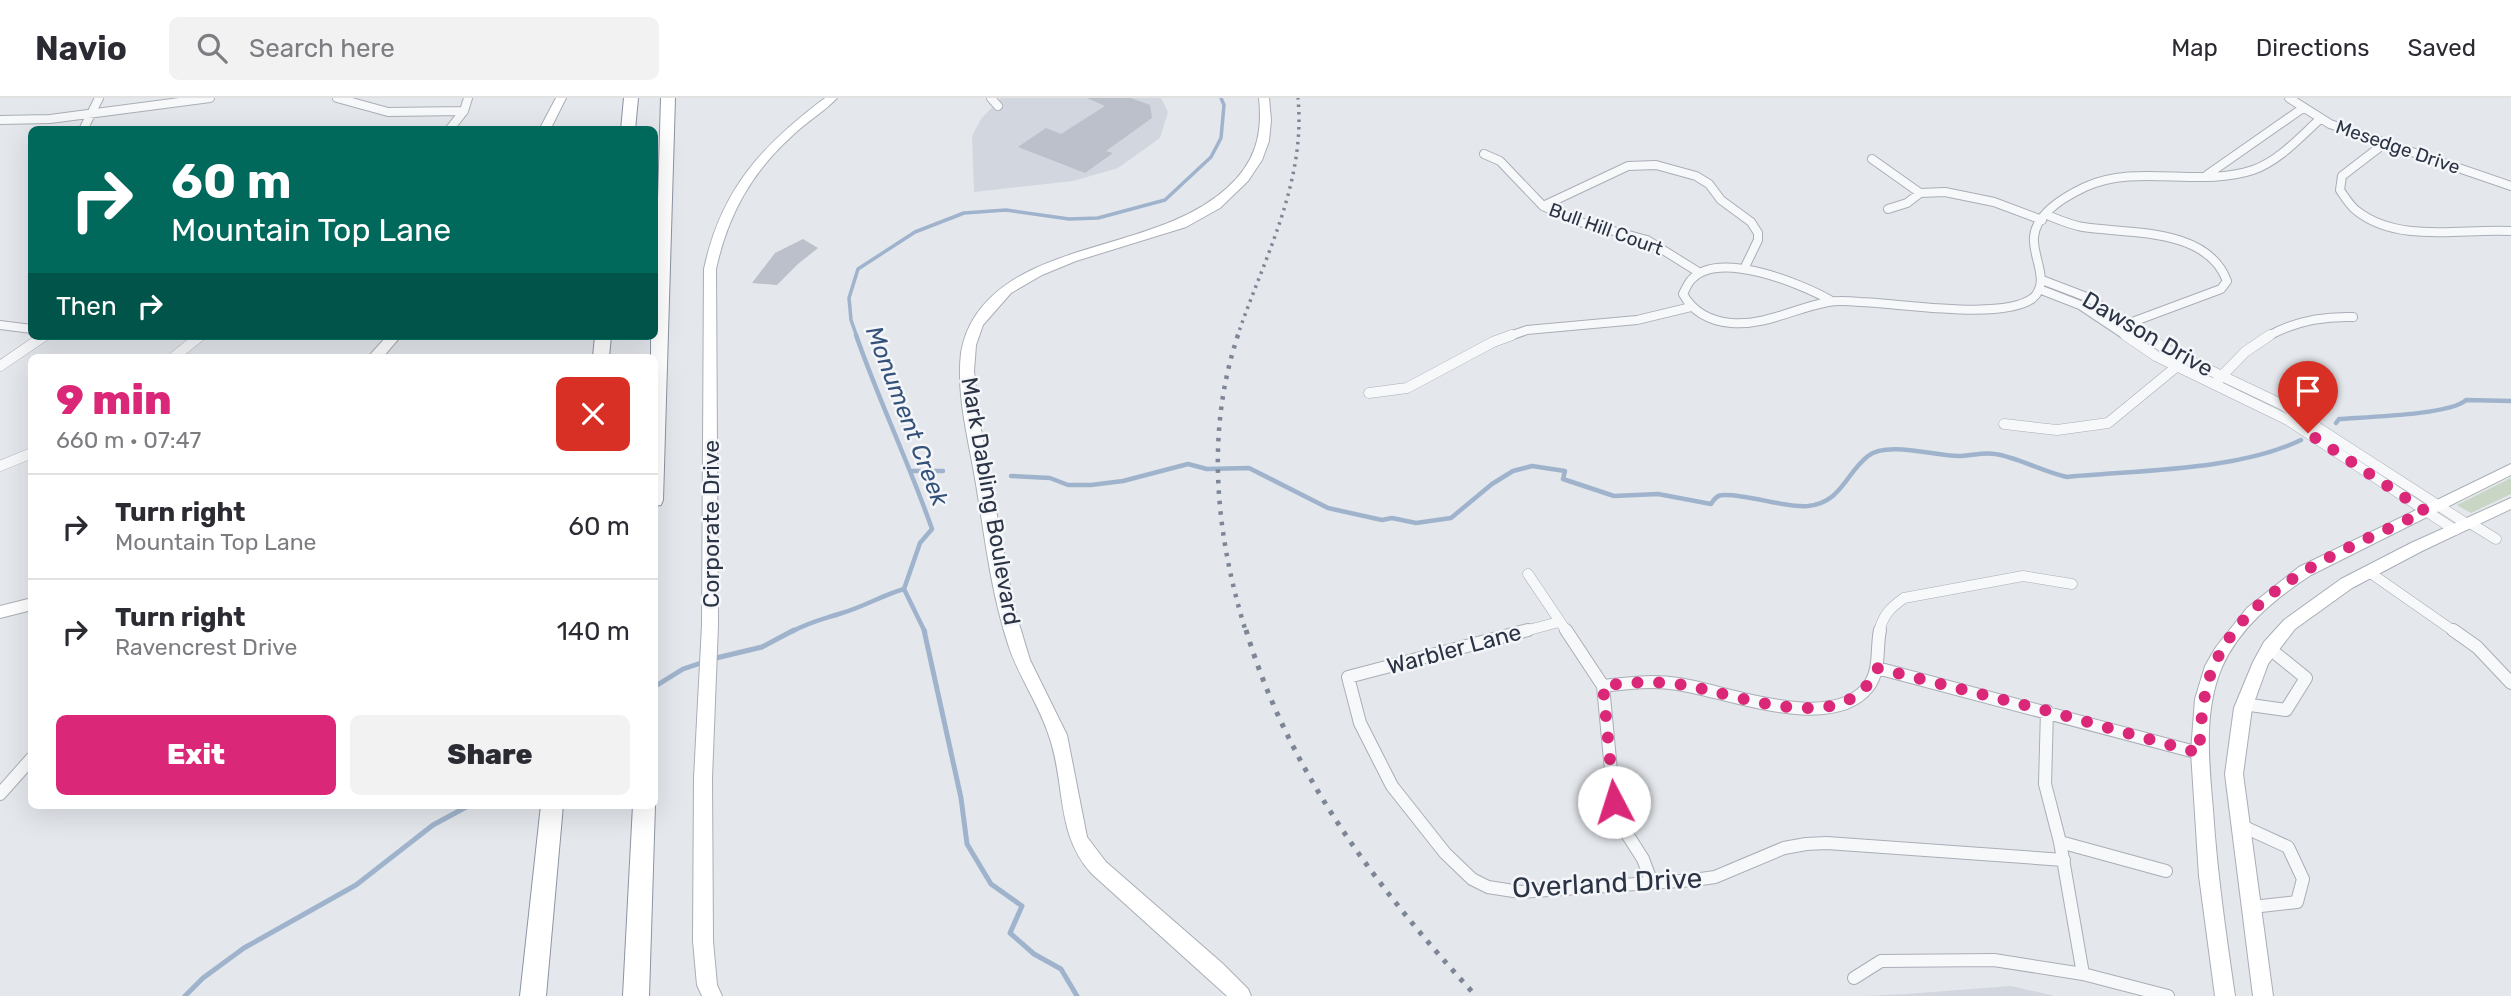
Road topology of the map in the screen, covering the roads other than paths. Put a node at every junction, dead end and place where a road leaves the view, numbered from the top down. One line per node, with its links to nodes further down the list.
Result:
1 (99, 98): 16 (street)
2 (210, 98): 16 (street)
3 (337, 98): 15 (street)
4 (468, 98): 15 (street)
5 (561, 98): 21 (street)
6 (631, 98): 22 (highway)
7 (668, 98): 23 (highway)
8 (678, 98): 23 (highway)
9 (832, 98): 95 (street, Corporate Drive)
10 (991, 98): 13 (street)
11 (1264, 98): 96 (street, Mark Dabling Boulevard)
12 (2289, 98): 14 (street, Mesedge Drive)
13 (998, 106)
14 (2303, 108): 17 (street, Mesedge Drive); 27 (street)
15 (464, 111): 20 (street)
16 (91, 114): 18 (street); 19 (street)
17 (2320, 119): 24 (street, Mesedge Drive); 27 (street)
18 (0, 120)
19 (85, 126)
20 (452, 126)
21 (546, 126)
22 (628, 126)
23 (666, 127): 52 (highway)
24 (2385, 143): 28 (street, Mesedge Drive); 33 (street)
25 (1485, 154): 30 (street, Bull Hill Court)
26 (1872, 159): 29 (street)
27 (2207, 176): 32 (street)
28 (2511, 186)
29 (1920, 193): 31 (street); 32 (street)
30 (1543, 206): 34 (street); 35 (street, Bull Hill Court)
31 (1888, 209)
32 (2045, 217): 36 (street); 40 (street)
33 (2511, 231)
34 (1744, 269): 35 (street); 37 (street)
35 (1700, 273): 38 (street)
36 (2041, 284): 37 (street); 40 (street, Dawson Drive); 42 (street, Dawson Drive)
37 (1830, 300): 38 (street)
38 (1691, 307): 54 (street)
39 (2353, 317): 53 (street)
40 (2130, 323): 42 (street); 49 (street, Dawson Drive)
41 (0, 326): 43 (street)
42 (2116, 328): 51 (street, Dawson Drive)
43 (28, 329)
44 (38, 340): 50 (street)
45 (195, 340): 47 (street)
46 (390, 340): 48 (street)
47 (178, 354)
48 (378, 354)
49 (2186, 360): 51 (street); 53 (street, Dawson Drive)
50 (0, 366)
51 (2177, 367): 53 (street, Dawson Drive); 55 (street)
52 (658, 376)
53 (2218, 380): 60 (street, Dawson Drive)
54 (1369, 393)
55 (2004, 424)
56 (28, 455): 57 (street)
57 (0, 466)
58 (2511, 469): 60 (street)
59 (2511, 503): 61 (street)
60 (2431, 508): 61 (street, Dawson Drive); 76 (street)
61 (2464, 526): 62 (street, Dawson Drive); 63 (street)
62 (2496, 539)
63 (2369, 572): 69 (street); 72 (street)
64 (1528, 574): 68 (street)
65 (2072, 584): 70 (street)
66 (28, 605): 67 (street)
67 (0, 612)
68 (1559, 622): 71 (street, Warbler Lane); 73 (street)
69 (2269, 648): 74 (street); 74 (street)
70 (1877, 668): 73 (street); 75 (street)
71 (1348, 677): 85 (street, Overland Drive)
72 (2511, 683)
73 (1603, 686): 85 (street)
74 (2243, 704): 81 (street)
75 (2048, 711): 76 (street); 82 (street)
76 (2199, 753): 98 (street)
77 (28, 762): 78 (street)
78 (0, 794)
79 (644, 809): 87 (highway)
80 (551, 814): 88 (highway)
81 (2242, 826): 86 (street); 86 (street)
82 (2060, 842): 83 (street); 84 (street)
83 (2064, 860): 85 (street, Overland Drive); 89 (street)
84 (2166, 871)
85 (1652, 883)
86 (2252, 906): 99 (street)
87 (639, 912): 93 (highway); 94 (highway)
88 (537, 950): 91 (highway); 92 (highway)
89 (2083, 974): 90 (street); 97 (street)
90 (1854, 978)
91 (526, 996)
92 (533, 996)
93 (636, 996)
94 (645, 996)
95 (712, 996)
96 (1241, 996)
97 (2168, 996)
98 (2225, 996)
99 (2263, 996)

